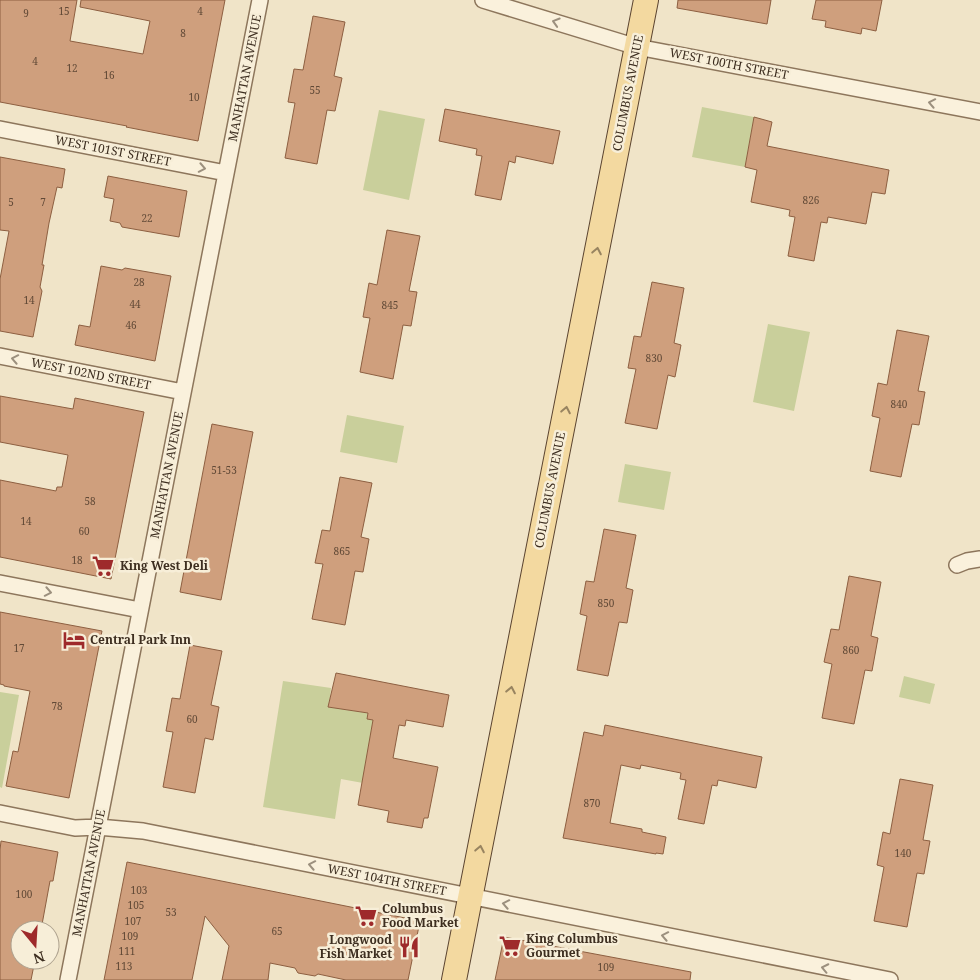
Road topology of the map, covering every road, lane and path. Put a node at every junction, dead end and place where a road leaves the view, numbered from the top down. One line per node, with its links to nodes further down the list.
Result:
1 (260, 0): 7 (street, MANHATTAN AVENUE)
2 (483, 0): 4 (street, WEST 100TH STREET, one-way to 2)
3 (646, 0): 4 (main road, COLUMBUS AVENUE)
4 (637, 47): 5 (street, WEST 100TH STREET, one-way to 4); 16 (main road, COLUMBUS AVENUE, one-way to 4)
5 (980, 112)
6 (0, 129): 7 (street, WEST 101ST STREET, one-way to 7)
7 (226, 173): 9 (street, MANHATTAN AVENUE)
8 (0, 356): 9 (street, WEST 102ND STREET, one-way to 8)
9 (183, 392): 13 (street, MANHATTAN AVENUE)
10 (980, 560): 11 (street)
11 (957, 565)
12 (0, 584): 13 (street, one-way to 13)
13 (140, 610): 15 (street, MANHATTAN AVENUE)
14 (0, 813): 15 (street, WEST 104TH STREET)
15 (98, 827): 16 (street, WEST 104TH STREET, one-way to 15); 17 (street, MANHATTAN AVENUE)
16 (470, 897): 18 (main road, COLUMBUS AVENUE); 19 (street, WEST 104TH STREET, one-way to 16)
17 (68, 980)
18 (454, 980)
19 (890, 980)

